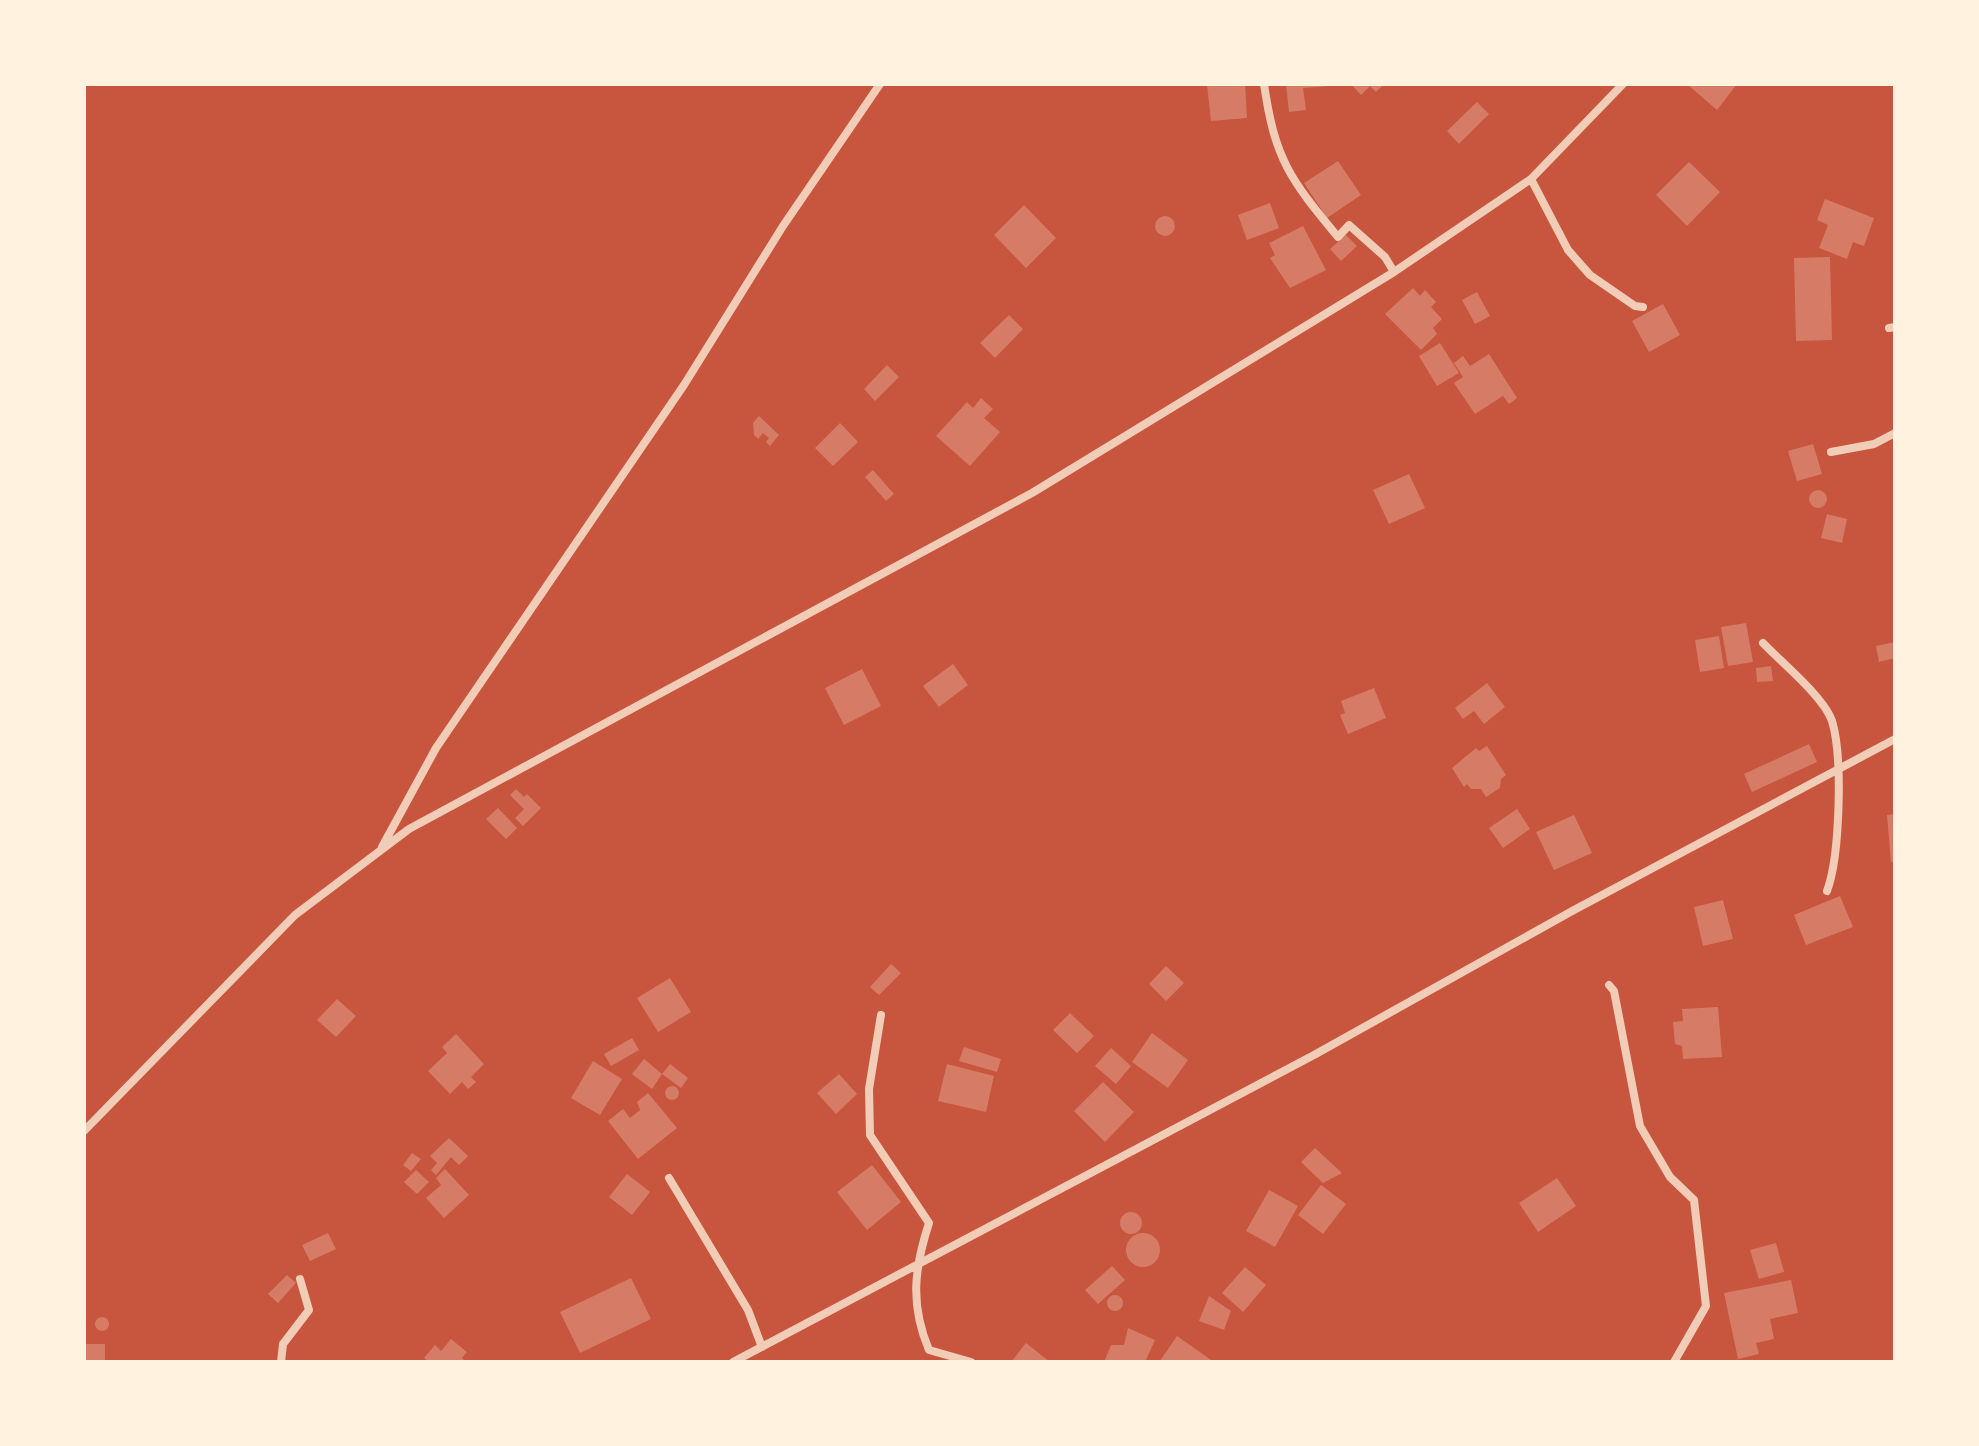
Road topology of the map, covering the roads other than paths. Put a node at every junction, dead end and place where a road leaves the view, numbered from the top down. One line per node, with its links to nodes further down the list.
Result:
1 (880, 84): 12 (street)
2 (1264, 84): 5 (street)
3 (1623, 84): 4 (street)
4 (1531, 179): 5 (street); 6 (street)
5 (1394, 272): 12 (street)
6 (1643, 307)
7 (1895, 433): 8 (street)
8 (1831, 452)
9 (1763, 643): 11 (street)
10 (1895, 739): 11 (street)
11 (1836, 767): 13 (street); 18 (street)
12 (380, 851): 16 (street)
13 (1827, 891)
14 (1609, 985): 24 (street)
15 (881, 1015): 18 (street)
16 (84, 1131)
17 (669, 1178): 20 (street)
18 (915, 1266): 20 (street); 23 (street)
19 (300, 1279): 21 (street)
20 (762, 1347): 22 (street)
21 (281, 1362)
22 (733, 1362)
23 (971, 1362)
24 (1674, 1362)

